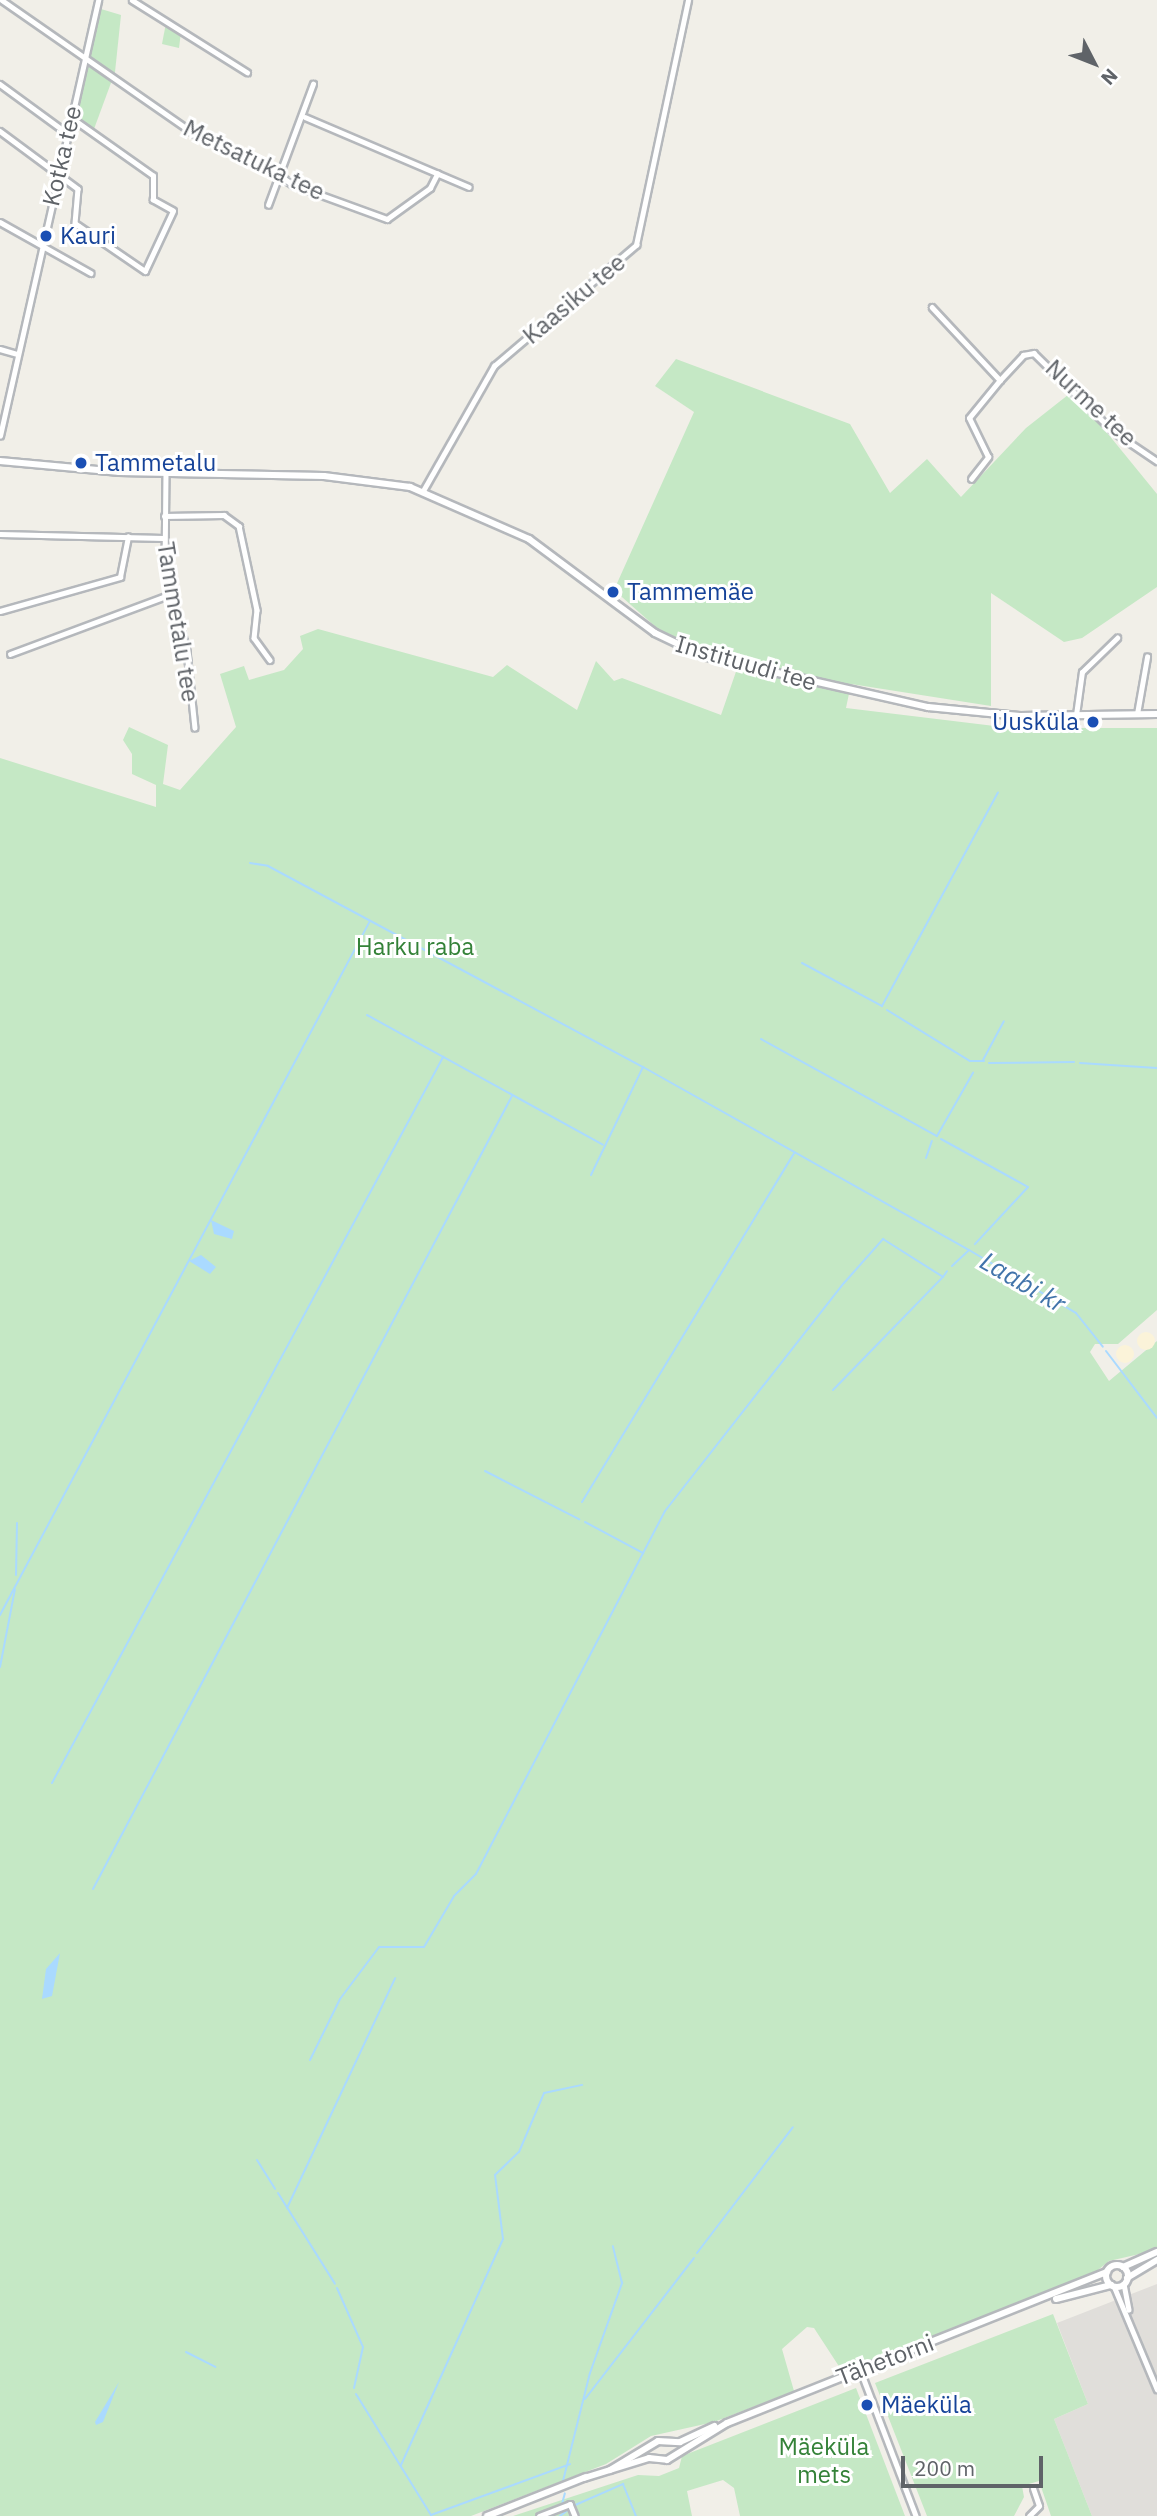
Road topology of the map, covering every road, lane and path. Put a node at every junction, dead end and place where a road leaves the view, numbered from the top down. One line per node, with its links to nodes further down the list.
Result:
1 (2, 0): 5 (street, Metsatuka tee)
2 (98, 0): 5 (street, Kotka tee)
3 (132, 0): 6 (street)
4 (688, 0): 30 (street, Kaasiku tee)
5 (84, 58): 10 (street, Kotka tee); 15 (street, Metsatuka tee)
6 (247, 72)
7 (0, 84): 12 (street)
8 (313, 84): 9 (street)
9 (305, 117): 14 (street); 15 (street)
10 (70, 118): 12 (street, Kotka tee); 13 (street)
11 (0, 131): 13 (street)
12 (67, 133): 13 (street, Kotka tee)
13 (58, 174): 19 (street, Kotka tee)
14 (437, 174): 15 (street, Metsatuka tee); 16 (street)
15 (281, 176): 17 (street)
16 (469, 187)
17 (268, 205)
18 (0, 222): 19 (street)
19 (41, 246): 20 (street); 23 (street, Kotka tee)
20 (90, 272)
21 (932, 307): 24 (street)
22 (0, 349): 23 (street)
23 (17, 354): 25 (street, Kotka tee)
24 (1000, 380): 27 (street, Nurme tee); 29 (street)
25 (0, 436)
26 (0, 461): 28 (street, Instituudi tee)
27 (1157, 461)
28 (166, 474): 30 (street, Instituudi tee); 31 (street, Tammetalu tee)
29 (971, 480)
30 (423, 491): 43 (street, Instituudi tee)
31 (164, 516): 34 (street, Tammetalu tee); 40 (street)
32 (0, 534): 33 (street)
33 (128, 537): 34 (street); 36 (street)
34 (163, 538): 35 (street, Tammetalu tee)
35 (171, 594): 38 (street); 44 (street, Tammetalu tee)
36 (0, 611)
37 (1116, 638): 43 (street)
38 (10, 654)
39 (1147, 657): 41 (street)
40 (270, 660)
41 (1137, 714): 42 (street, Instituudi tee); 43 (street, Instituudi tee)
42 (1157, 714)
43 (1076, 716)
44 (195, 728)
45 (1157, 2252): 47 (street)
46 (1157, 2260): 49 (street)
47 (1123, 2267): 48 (street, Tähetorni); 49 (street)
48 (1107, 2272): 50 (street); 51 (street, Tähetorni)
49 (1126, 2281): 50 (street, Tähetorni); 52 (street)
50 (1113, 2286): 51 (street, Tähetorni); 52 (street)
51 (1044, 2300): 53 (street, Tähetorni)
52 (1133, 2325): 54 (street)
53 (860, 2369): 55 (street, Tähetorni); 65 (street)
54 (1157, 2389)
55 (727, 2423): 56 (street, Tähetorni); 58 (street, Tähetorni)
56 (669, 2442): 57 (street, Tähetorni); 58 (street)
57 (652, 2448): 59 (street); 60 (street)
58 (672, 2455): 59 (street, Tähetorni)
59 (656, 2459): 60 (street)
60 (584, 2478): 62 (street)
61 (1033, 2489): 66 (street)
62 (487, 2516)
63 (539, 2516): 64 (street)
64 (575, 2516)
65 (916, 2516)
66 (1029, 2516)

